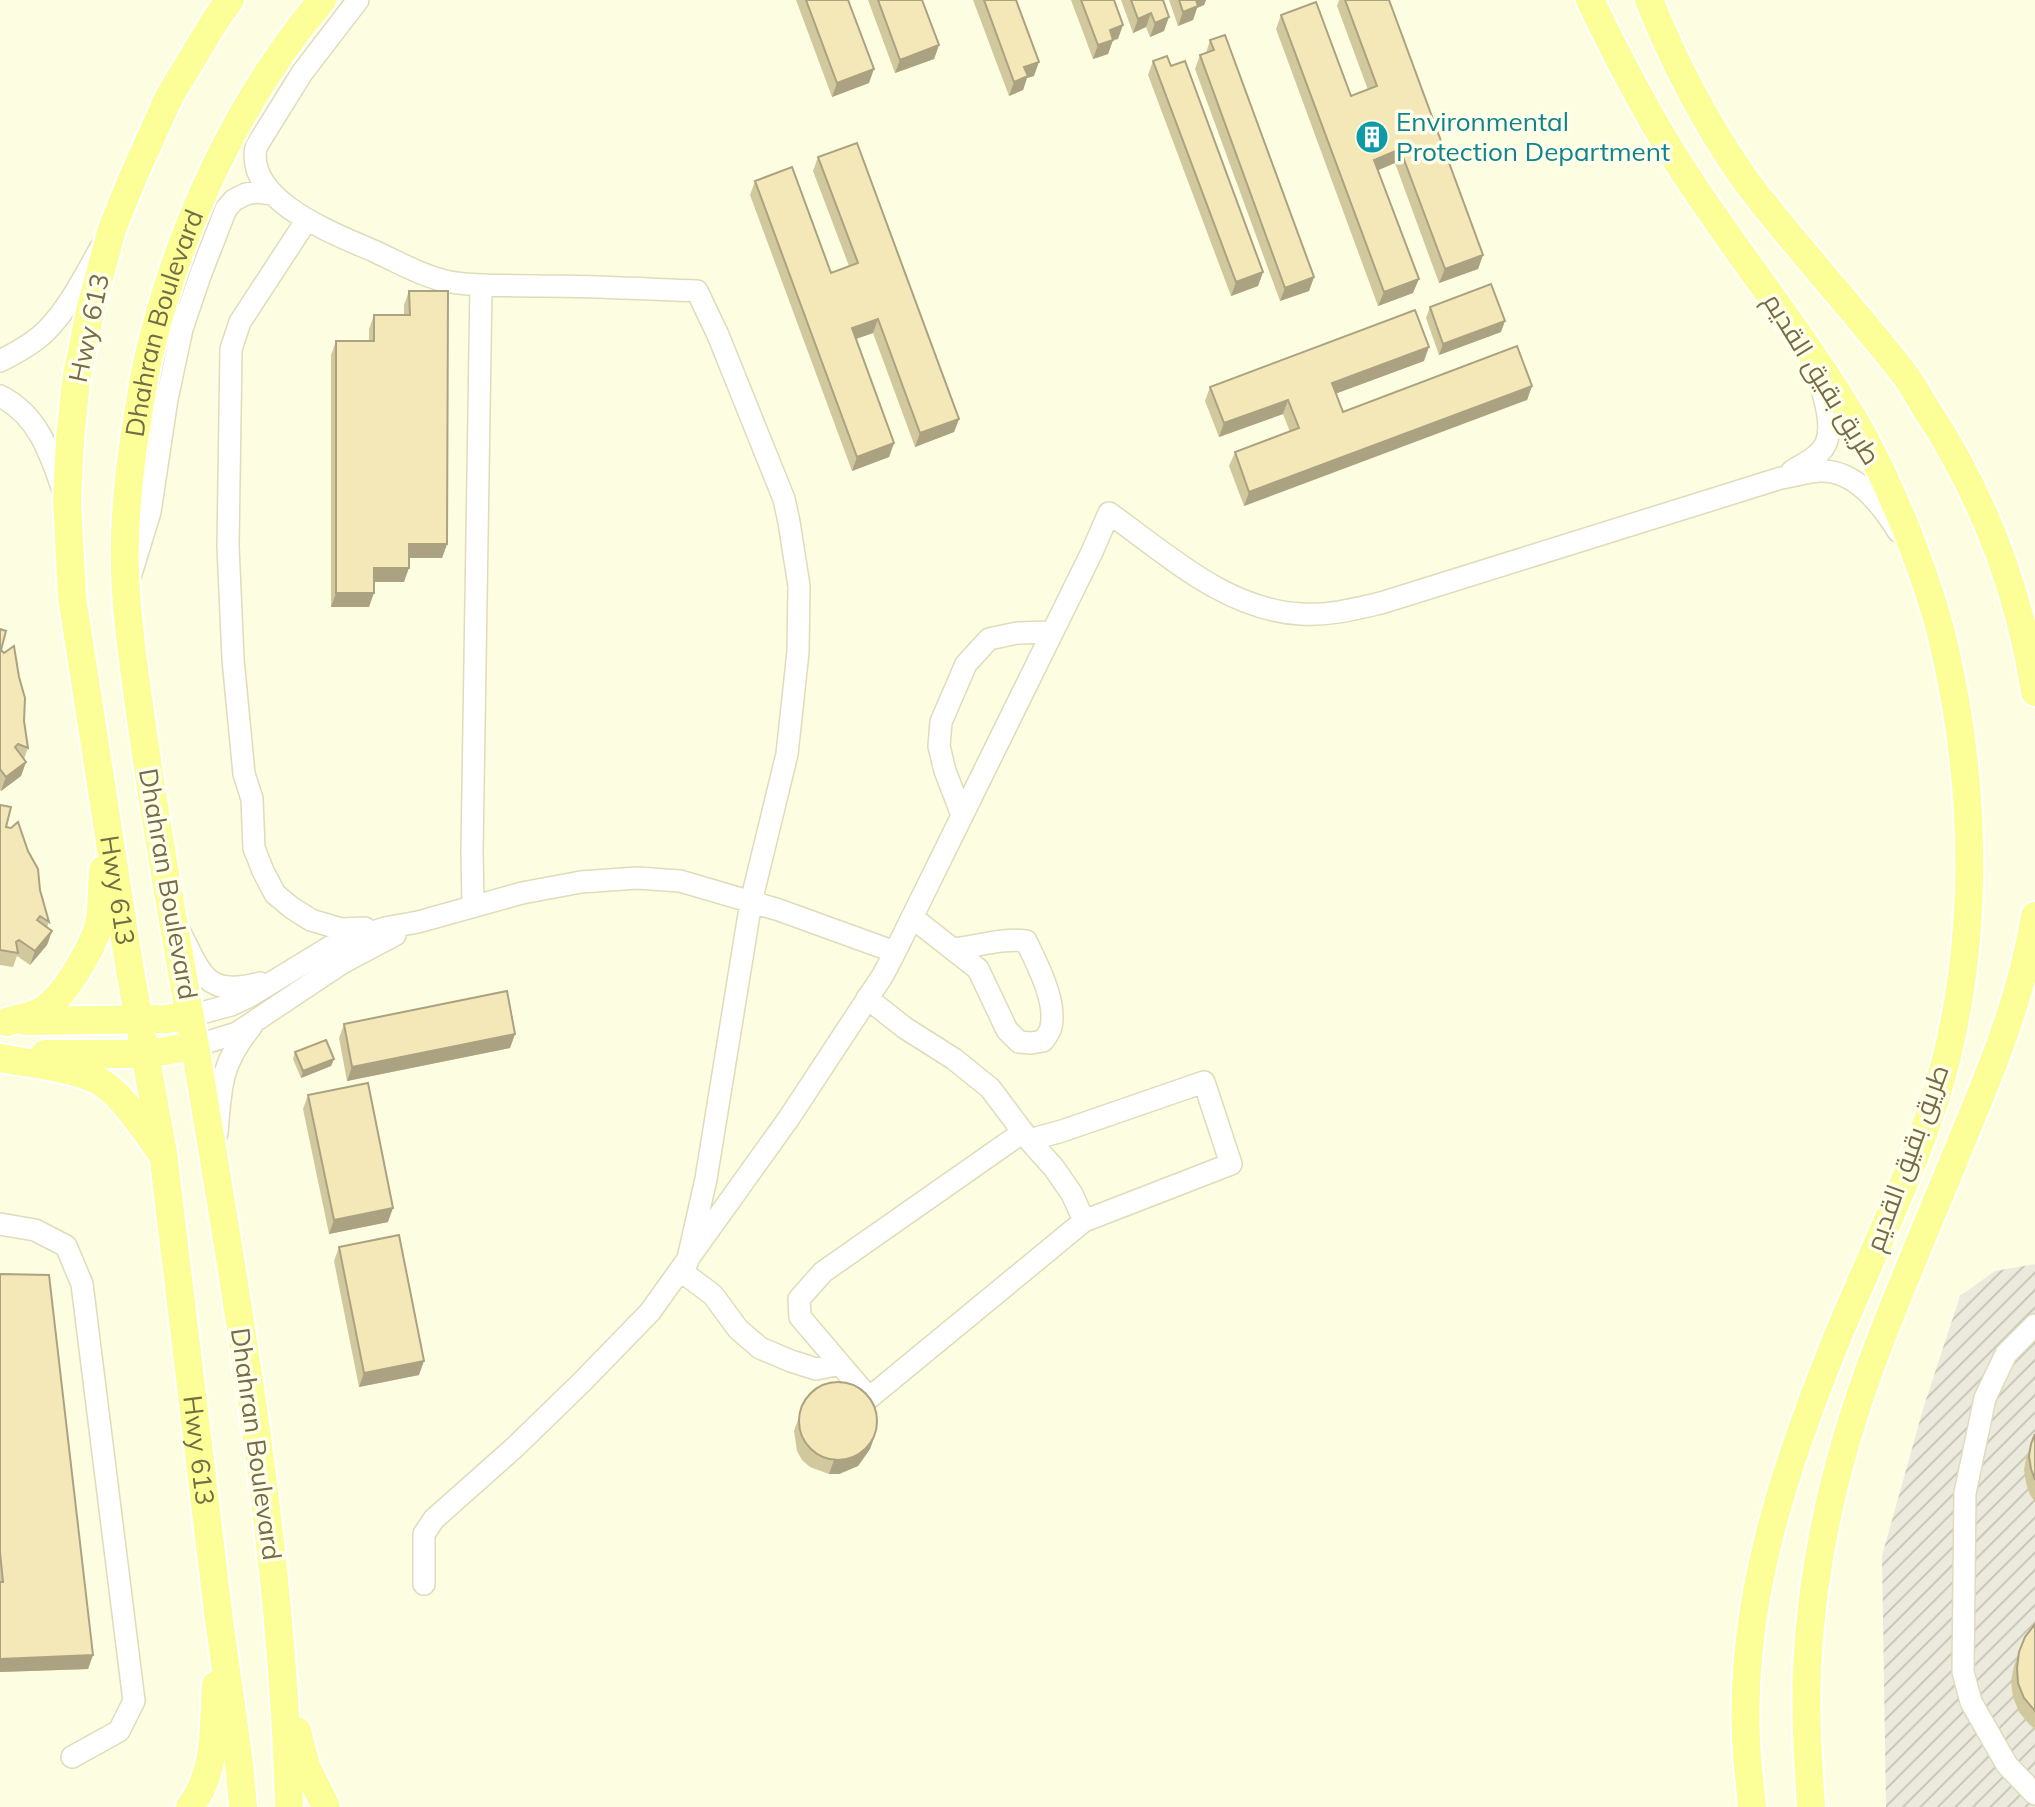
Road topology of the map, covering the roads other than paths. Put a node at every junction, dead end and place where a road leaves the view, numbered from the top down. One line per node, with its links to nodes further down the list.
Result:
1 (230, 0): 8 (main road, Hwy 613)
2 (322, 0): 16 (main road, Dhahran Boulevard)
3 (358, 0): 6 (street)
4 (1590, 0): 10 (main road, طريق بقيق القديم)
5 (1649, 0): 18 (main road, طريق بقيق القديم)
6 (273, 194): 7 (street); 16 (street)
7 (306, 221): 9 (street); 27 (street)
8 (112, 229): 11 (street); 14 (main road, Hwy 613)
9 (481, 286): 21 (street); 22 (street)
10 (1781, 311): 13 (street); 15 (main road, طريق بقيق القديم)
11 (0, 361)
12 (0, 396): 14 (street)
13 (1781, 478): 15 (street); 17 (street)
14 (67, 501): 20 (main road, Hwy 613)
15 (1921, 567): 56 (main road, طريق بقيق القديم)
16 (126, 590): 25 (main road, Dhahran Boulevard)
17 (1052, 632): 19 (street); 19 (street)
18 (2035, 692)
19 (962, 815): 24 (street)
20 (107, 818): 33 (main road, Hwy 613); 35 (main road)
21 (751, 902): 22 (street); 29 (street); 44 (street)
22 (473, 906): 26 (street)
23 (2035, 916): 57 (main road, طريق بقيق القديم)
24 (913, 918): 28 (street); 29 (street)
25 (174, 920): 30 (street); 32 (main road, Dhahran Boulevard)
26 (418, 922): 27 (street); 34 (street)
27 (385, 928): 30 (street)
28 (954, 949): 28 (street)
29 (895, 952): 31 (street)
30 (291, 970): 32 (street)
31 (867, 998): 39 (street); 44 (street)
32 (190, 1016): 33 (main road); 36 (main road, Dhahran Boulevard)
33 (138, 1020): 35 (main road); 37 (main road, Hwy 613)
34 (257, 1020): 36 (street); 41 (street)
35 (3, 1022)
36 (195, 1046): 37 (main road); 41 (main road, Dhahran Boulevard)
37 (146, 1054): 38 (main road); 40 (main road, Hwy 613)
38 (0, 1056): 40 (main road)
39 (1026, 1136): 42 (street); 42 (street); 46 (street)
40 (163, 1153): 48 (main road, Hwy 613)
41 (214, 1160): 49 (main road, Dhahran Boulevard)
42 (1084, 1221): 46 (street)
43 (0, 1224): 50 (street)
44 (684, 1267): 46 (street); 47 (street)
45 (2035, 1325): 51 (street)
46 (840, 1364)
47 (424, 1584)
48 (219, 1620): 52 (main road); 53 (main road, Hwy 613)
49 (282, 1676): 54 (main road, Dhahran Boulevard); 55 (main road)
50 (72, 1757)
51 (2035, 1794)
52 (190, 1807)
53 (243, 1807)
54 (289, 1807)
55 (326, 1807)
56 (1752, 1807)
57 (1811, 1807)

